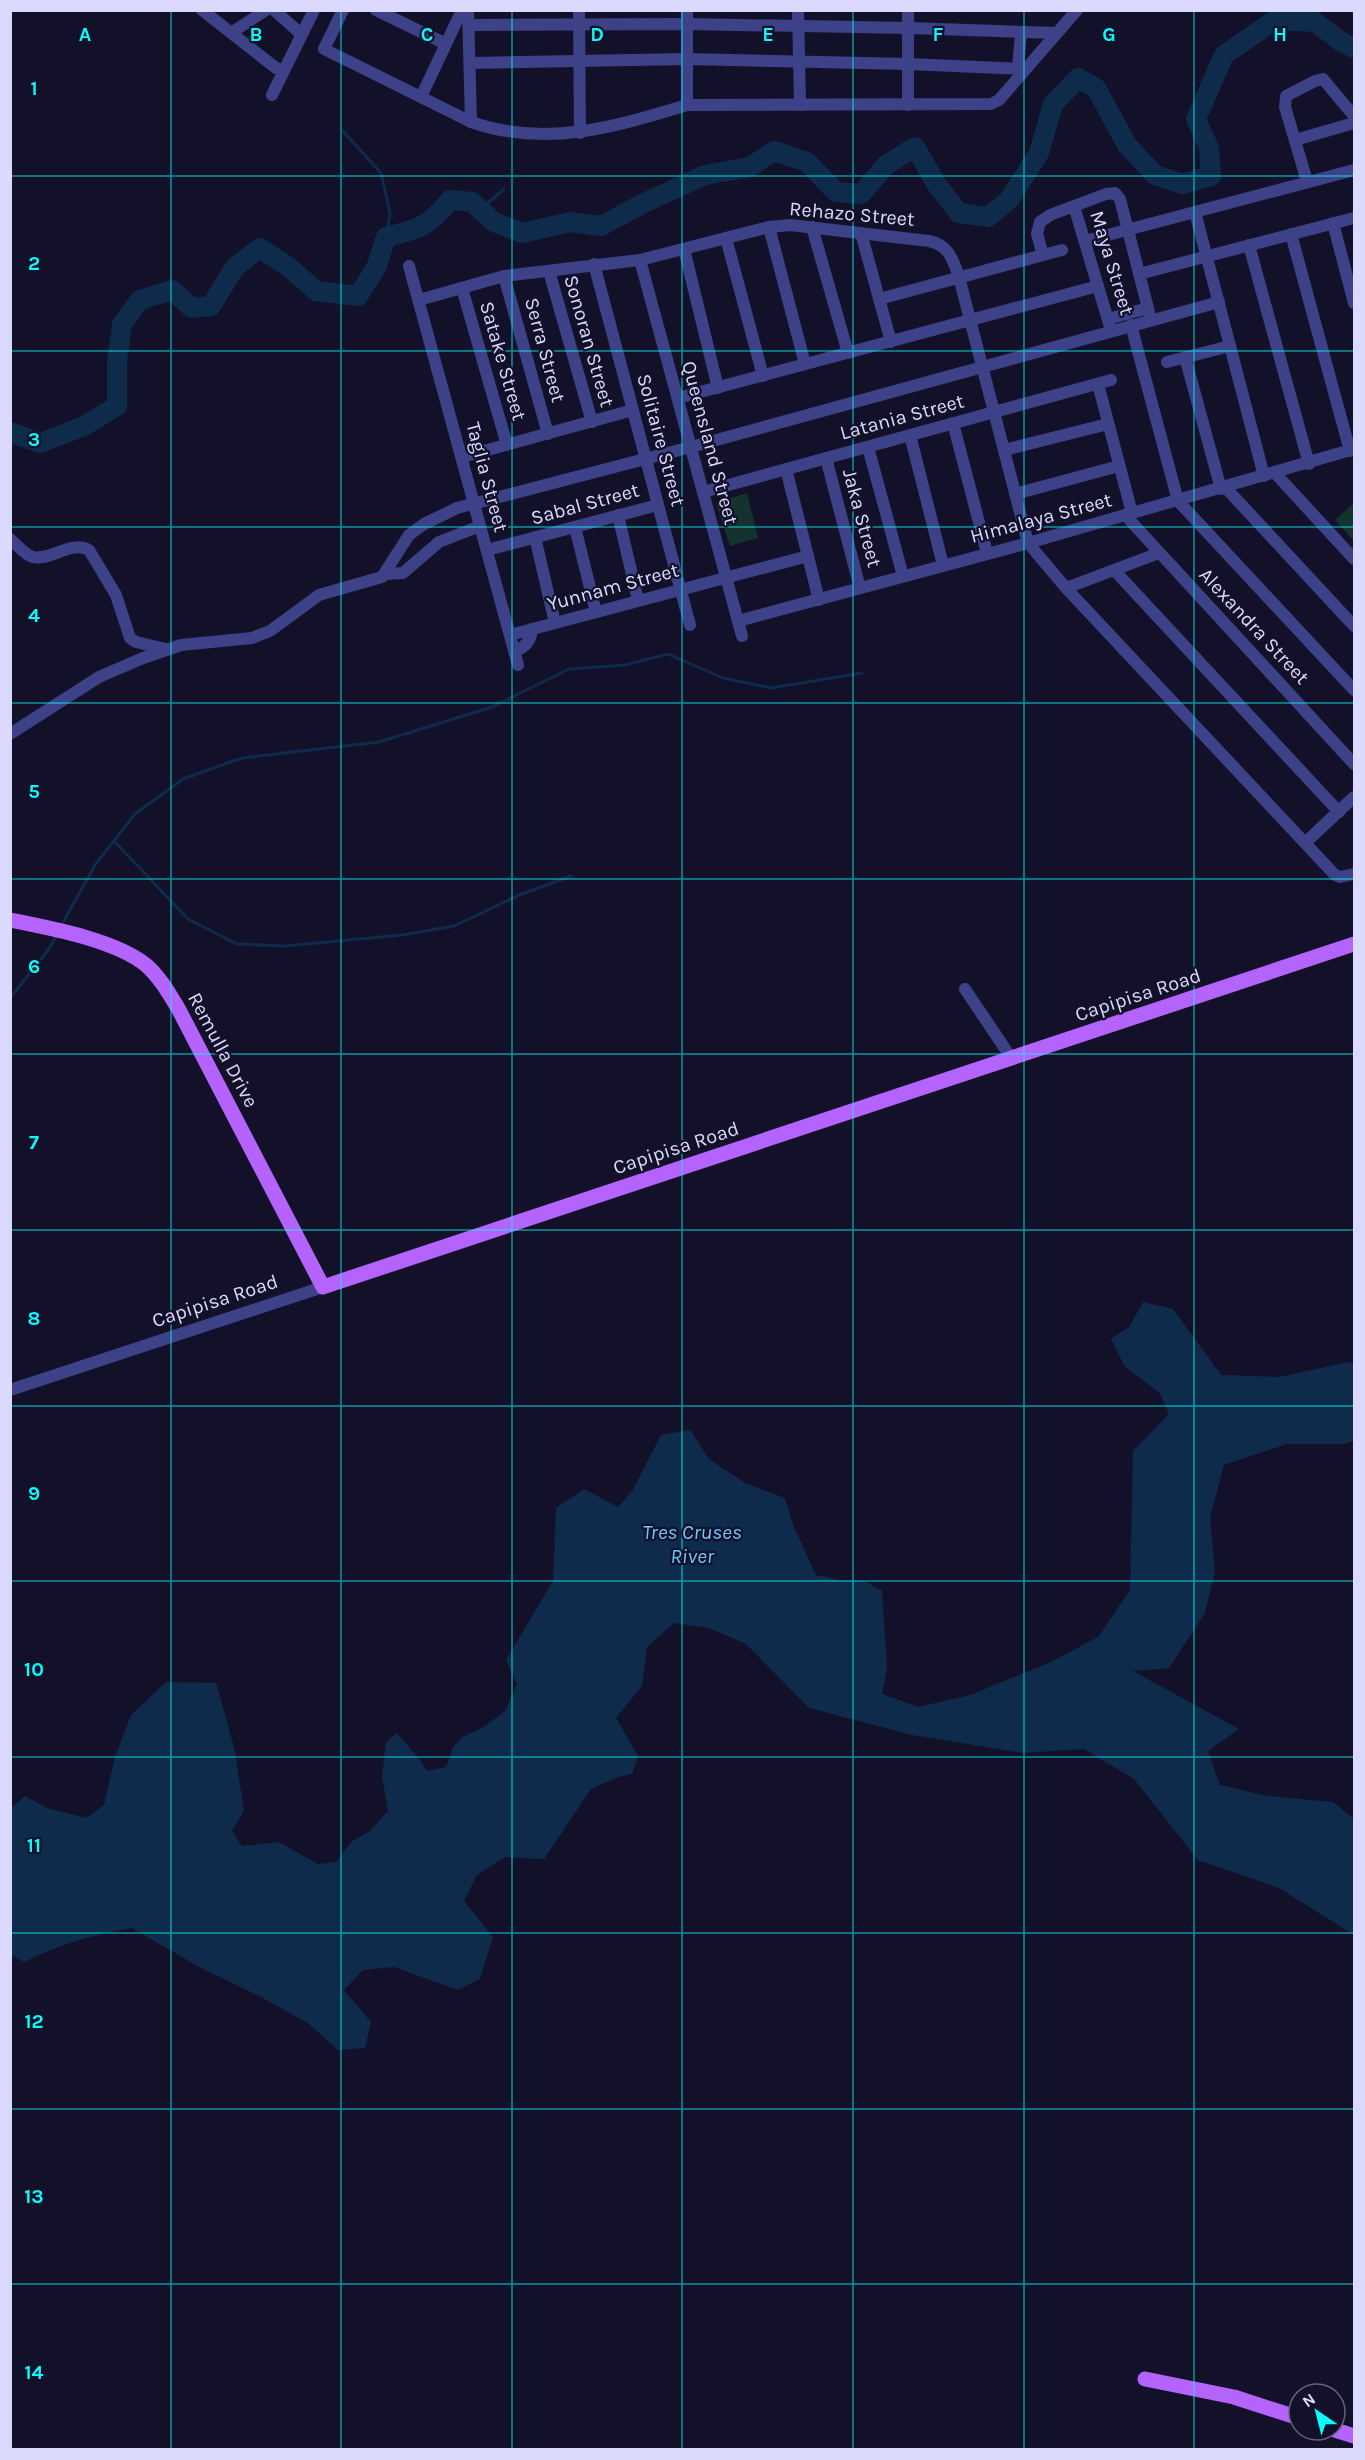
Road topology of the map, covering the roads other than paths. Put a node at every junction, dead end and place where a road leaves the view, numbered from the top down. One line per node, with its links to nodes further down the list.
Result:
1 (202, 10): 18 (street)
2 (266, 10): 18 (street)
3 (274, 10): 21 (street)
4 (314, 10): 21 (street)
5 (343, 10): 31 (street)
6 (376, 10): 22 (street)
7 (579, 10): 15 (street)
8 (687, 10): 13 (street)
9 (798, 10): 16 (street)
10 (908, 10): 17 (street)
11 (1077, 10): 20 (street)
12 (463, 11): 14 (street); 22 (street)
13 (687, 24): 15 (street); 16 (street); 24 (street)
14 (470, 25): 15 (street); 26 (street)
15 (579, 25): 23 (street)
16 (798, 26): 17 (street); 25 (street)
17 (909, 28): 19 (street); 27 (street)
18 (231, 33): 29 (street)
19 (1021, 33): 20 (street); 28 (street)
20 (1056, 33): 28 (street)
21 (302, 34): 29 (street)
22 (446, 44): 31 (street)
23 (579, 59): 24 (street); 26 (street); 38 (street)
24 (687, 59): 25 (street); 32 (street)
25 (799, 61): 27 (street); 33 (street)
26 (471, 63): 36 (street)
27 (908, 64): 28 (street); 34 (street)
28 (1021, 69): 34 (street)
29 (283, 70): 30 (street)
30 (272, 95)
31 (421, 97): 36 (street)
32 (687, 105): 33 (street); 38 (street)
33 (800, 105): 34 (street)
34 (908, 105)
35 (1354, 116): 39 (street)
36 (471, 122): 38 (street)
37 (1354, 123): 39 (street)
38 (580, 133)
39 (1295, 140): 41 (street)
40 (1354, 170): 41 (street)
41 (1307, 181): 43 (street)
42 (1074, 206): 48 (street); 52 (street, Maya Street); 56 (street)
43 (1195, 212): 48 (street); 57 (street)
44 (1354, 218): 45 (street)
45 (1333, 223): 50 (street); 70 (street)
46 (769, 227): 47 (street, Rehazo Street); 51 (street, Rehazo Street); 80 (street)
47 (812, 227): 49 (street, Rehazo Street); 77 (street)
48 (1128, 230): 52 (street); 62 (street)
49 (861, 233): 64 (street, Rehazo Street); 67 (street)
50 (1291, 234): 53 (street); 98 (street)
51 (726, 238): 54 (street, Rehazo Street); 82 (street)
52 (1085, 241): 65 (street, Maya Street)
53 (1248, 245): 57 (street); 102 (street)
54 (684, 249): 58 (street, Rehazo Street); 85 (street)
55 (1062, 250): 56 (street)
56 (1043, 255): 64 (street)
57 (1206, 256): 62 (street); 69 (street)
58 (640, 260): 59 (street, Rehazo Street); 86 (street, Queensland Street)
59 (594, 264): 61 (street, Rehazo Street); 87 (street, Solitaire Street)
60 (409, 266): 68 (street, Taglia Street)
61 (549, 271): 63 (street, Rehazo Street); 89 (street, Sonoran Street)
62 (1139, 274): 71 (street)
63 (504, 276): 66 (street, Rehazo Street); 92 (street, Serra Street)
64 (959, 278): 67 (street); 72 (street, Rehazo Street)
65 (1098, 285): 72 (street); 73 (street, Maya Street)
66 (462, 288): 68 (street, Rehazo Street); 94 (street, Satake Street)
67 (879, 299): 75 (street)
68 (419, 300): 99 (street, Taglia Street)
69 (1219, 302): 71 (street); 76 (street)
70 (1354, 303)
71 (1149, 314): 73 (street); 74 (street)
72 (971, 321): 75 (street); 81 (street, Rehazo Street)
73 (1110, 325): 74 (street); 81 (street)
74 (1131, 325): 109 (street)
75 (891, 342): 77 (street)
76 (1230, 346): 78 (street); 105 (street)
77 (848, 353): 80 (street)
78 (1185, 357): 79 (street); 106 (street)
79 (1167, 362)
80 (805, 364): 82 (street)
81 (983, 365): 88 (street, Rehazo Street); 95 (street)
82 (763, 376): 85 (street)
83 (1111, 380): 84 (street, Latania Street)
84 (1098, 384): 88 (street, Latania Street); 91 (street, Alexandra Street)
85 (718, 388): 86 (street)
86 (678, 398): 95 (street, Queensland Street)
87 (633, 410): 89 (street); 101 (street, Solitaire Street)
88 (994, 412): 90 (street, Latania Street); 97 (street, Rehazo Street)
89 (592, 422): 92 (street)
90 (953, 423): 93 (street, Latania Street); 120 (street)
91 (1108, 424): 97 (street); 103 (street, Alexandra Street)
92 (548, 434): 94 (street)
93 (910, 435): 96 (street, Latania Street); 124 (street)
94 (507, 445): 99 (street)
95 (691, 447): 101 (street); 107 (street, Queensland Street)
96 (868, 447): 100 (street, Latania Street); 128 (street)
97 (1004, 450): 108 (street, Rehazo Street)
98 (1352, 450): 102 (street, Himalaya Street)
99 (462, 458): 110 (street, Taglia Street)
100 (826, 458): 104 (street, Latania Street); 129 (street, Jaka Street)
101 (646, 459): 110 (street); 111 (street, Solitaire Street)
102 (1310, 464): 105 (street, Himalaya Street)
103 (1119, 466): 108 (street); 112 (street, Alexandra Street)
104 (786, 469): 107 (street, Latania Street); 122 (street)
105 (1269, 475): 106 (street, Himalaya Street); 123 (street)
106 (1223, 488): 109 (street, Himalaya Street); 138 (street)
107 (703, 492): 127 (street, Queensland Street)
108 (1015, 494): 118 (street, Rehazo Street)
109 (1178, 501): 112 (street, Himalaya Street); 145 (street)
110 (474, 504): 114 (street, Taglia Street); 126 (street)
111 (658, 505): 113 (street, Sabal Street); 131 (street, Solitaire Street)
112 (1129, 514): 118 (street, Himalaya Street); 121 (street, Alexandra Street)
113 (618, 515): 115 (street, Sabal Street); 132 (street)
114 (480, 526): 119 (street, Taglia Street); 126 (street)
115 (575, 527): 116 (street, Sabal Street); 134 (street)
116 (535, 537): 119 (street, Sabal Street); 136 (street)
117 (10, 539): 142 (street)
118 (1028, 543): 120 (street, Himalaya Street); 130 (street)
119 (487, 550): 140 (street, Taglia Street)
120 (987, 553): 124 (street, Himalaya Street)
121 (1159, 553): 125 (street); 147 (street, Alexandra Street)
122 (808, 556): 127 (street, Yunnam Street); 133 (street)
123 (1354, 559)
124 (944, 565): 128 (street, Himalaya Street)
125 (1114, 570): 130 (street); 149 (street)
126 (386, 574): 142 (street)
127 (726, 576): 131 (street, Yunnam Street); 135 (street, Queensland Street)
128 (903, 576): 129 (street, Himalaya Street)
129 (860, 588): 133 (street, Himalaya Street)
130 (1066, 588): 150 (street)
131 (680, 589): 132 (street, Yunnam Street); 137 (street, Solitaire Street)
132 (639, 600): 134 (street, Yunnam Street)
133 (819, 600): 135 (street, Himalaya Street)
134 (596, 612): 136 (street, Yunnam Street)
135 (738, 621): 141 (street, Queensland Street)
136 (555, 623): 139 (street, Yunnam Street)
137 (690, 625)
138 (1354, 626)
139 (532, 629): 140 (street, Yunnam Street); 143 (street)
140 (510, 635): 143 (street, Taglia Street)
141 (742, 636)
142 (166, 649): 146 (street)
143 (514, 651): 144 (street, Taglia Street)
144 (518, 665)
145 (1354, 690)
146 (10, 734)
147 (1354, 764)
148 (1354, 797): 149 (street)
149 (1339, 812): 150 (street)
150 (1306, 842): 151 (street)
151 (1354, 874)
152 (10, 920): 156 (main road, Remulla Drive)
153 (1354, 944): 155 (main road, Capipisa Road)
154 (965, 989): 155 (street)
155 (1012, 1059): 156 (main road, Capipisa Road)
156 (323, 1287): 157 (street, Capipisa Road)
157 (10, 1390)
158 (1145, 2379): 159 (main road)
159 (1287, 2414)

